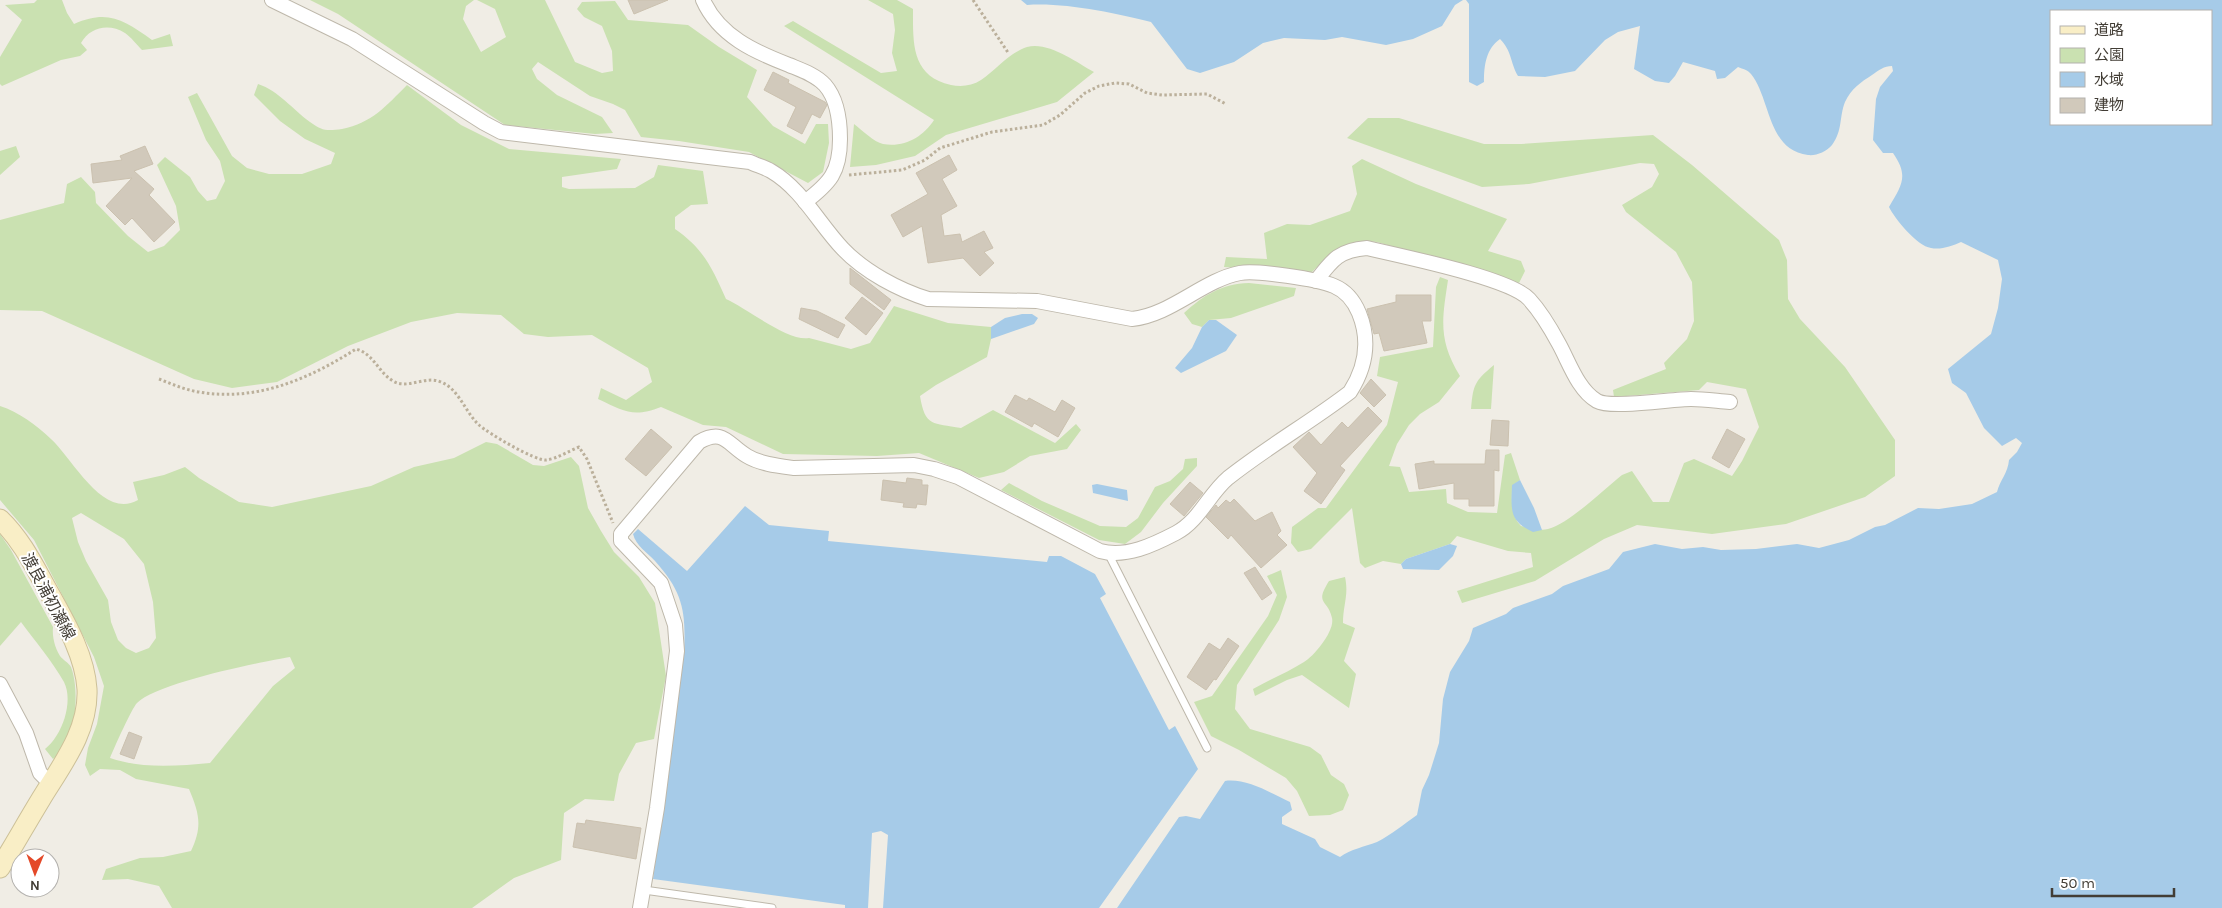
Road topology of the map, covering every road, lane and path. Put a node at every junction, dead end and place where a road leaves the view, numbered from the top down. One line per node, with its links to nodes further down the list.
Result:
1 (272, 0): 7 (street)
2 (703, 0): 6 (street)
3 (973, 0): 4 (path)
4 (1009, 54)
5 (1226, 104): 6 (path)
6 (833, 176): 7 (street)
7 (805, 202): 8 (street)
8 (1316, 281): 10 (street); 13 (street)
9 (159, 379): 12 (path)
10 (1730, 402)
11 (0, 519): 16 (main road, 渡良浦初瀬線)
12 (620, 534): 13 (street); 18 (street)
13 (1108, 553): 15 (lane)
14 (0, 684): 16 (street)
15 (1207, 748)
16 (51, 784): 17 (main road, 渡良浦初瀬線)
17 (0, 868)
18 (644, 890): 19 (street); 20 (lane)
19 (640, 908)
20 (772, 908)

